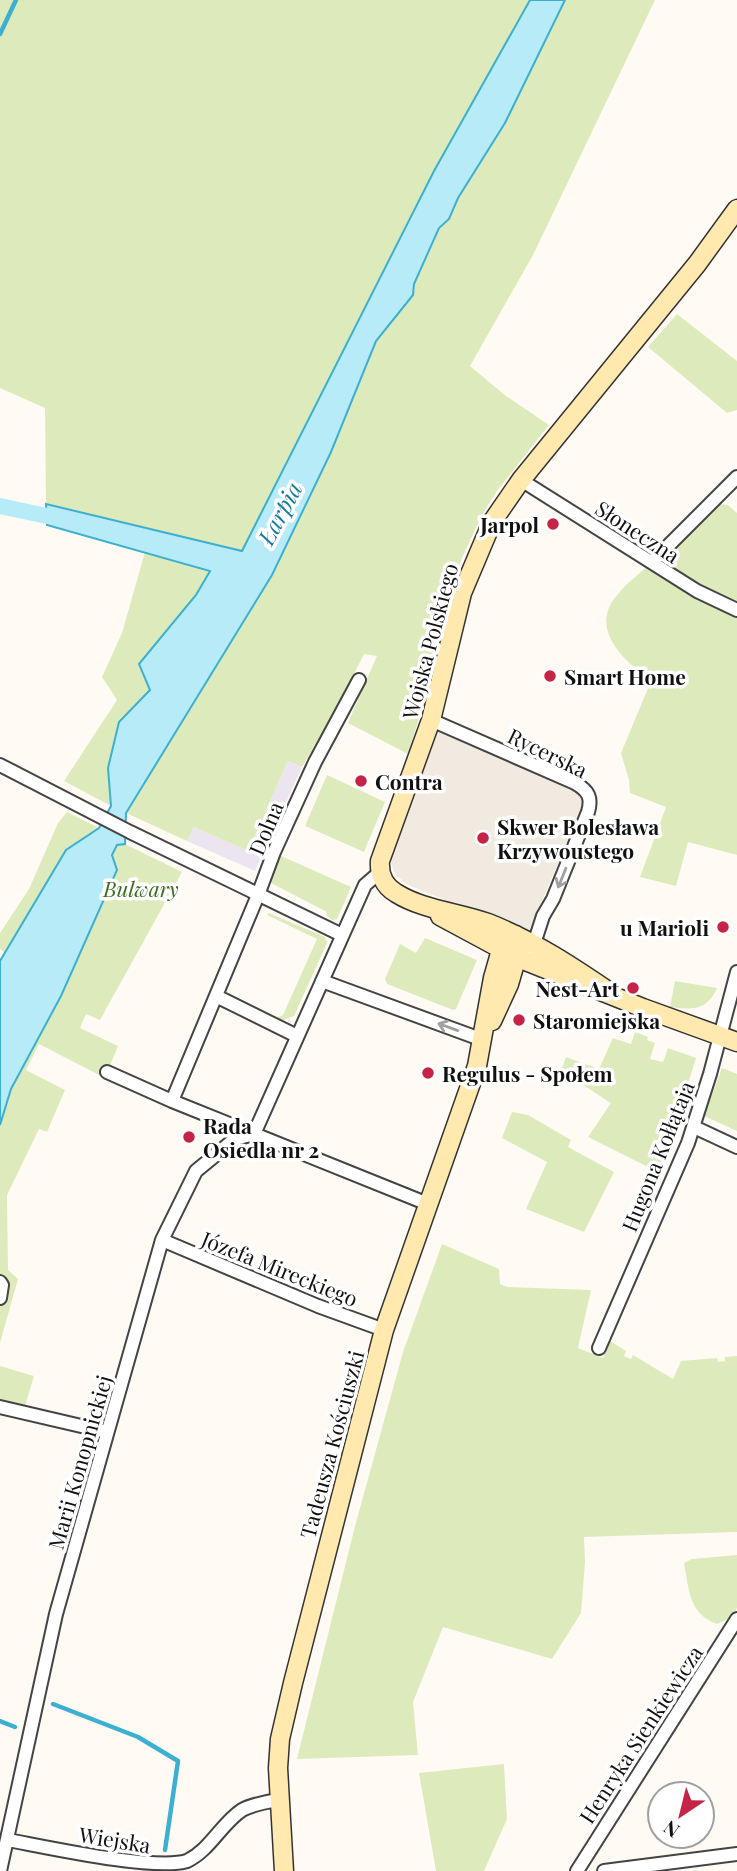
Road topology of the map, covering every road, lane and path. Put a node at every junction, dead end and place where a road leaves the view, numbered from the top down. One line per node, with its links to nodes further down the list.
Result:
1 (737, 209): 3 (main road, Wojska Polskiego)
2 (737, 477): 4 (street)
3 (521, 480): 4 (street, Słoneczna); 7 (main road, Wojska Polskiego)
4 (652, 562): 5 (street, Słoneczna)
5 (737, 610)
6 (359, 680): 10 (street, Dolna)
7 (431, 720): 9 (main road, Wojska Polskiego); 14 (street, Rycerska, one-way to 14)
8 (0, 765): 10 (street)
9 (380, 872): 11 (main road); 12 (street, Wojska Polskiego)
10 (258, 895): 12 (street); 20 (street, Dolna)
11 (419, 903): 13 (main road); 15 (main road)
12 (342, 935): 18 (street, Wojska Polskiego)
13 (516, 935): 14 (main road); 15 (main road, Tadeusza Kościuszki)
14 (533, 943): 16 (street); 19 (main road)
15 (509, 954): 16 (main road); 23 (main road, Tadeusza Kościuszki)
16 (543, 968): 19 (main road)
17 (737, 972): 21 (street, Hugona Kołłątaja)
18 (322, 981): 22 (street, Wojska Polskiego); 23 (street, one-way to 18)
19 (614, 995): 21 (main road)
20 (216, 996): 22 (street); 26 (street, Dolna)
21 (719, 1035): 24 (main road); 27 (street, Hugona Kołłątaja)
22 (297, 1036): 28 (street, Wojska Polskiego)
23 (483, 1040): 30 (main road, Tadeusza Kościuszki)
24 (737, 1042)
25 (107, 1072): 26 (street)
26 (172, 1101): 28 (street)
27 (694, 1127): 29 (street); 35 (street, Hugona Kołłątaja)
28 (254, 1134): 30 (street); 31 (street, Marii Konopnickiej)
29 (737, 1147)
30 (428, 1204): 34 (main road, Tadeusza Kościuszki)
31 (162, 1240): 34 (street, Józefa Mireckiego); 37 (street, Marii Konopnickiej)
32 (0, 1282): 33 (street)
33 (0, 1297)
34 (384, 1330): 39 (main road, Tadeusza Kościuszki)
35 (599, 1349)
36 (1, 1405): 37 (street)
37 (107, 1432): 40 (street, Marii Konopnickiej)
38 (737, 1619): 45 (street, Henryka Sienkiewicza)
39 (278, 1800): 42 (street, Wiejska); 44 (main road, Tadeusza Kościuszki)
40 (8, 1840): 42 (street, Wiejska); 43 (street, Marii Konopnickiej)
41 (737, 1854): 46 (street)
42 (186, 1866)
43 (0, 1871)
44 (284, 1871)
45 (577, 1871)
46 (604, 1871)

